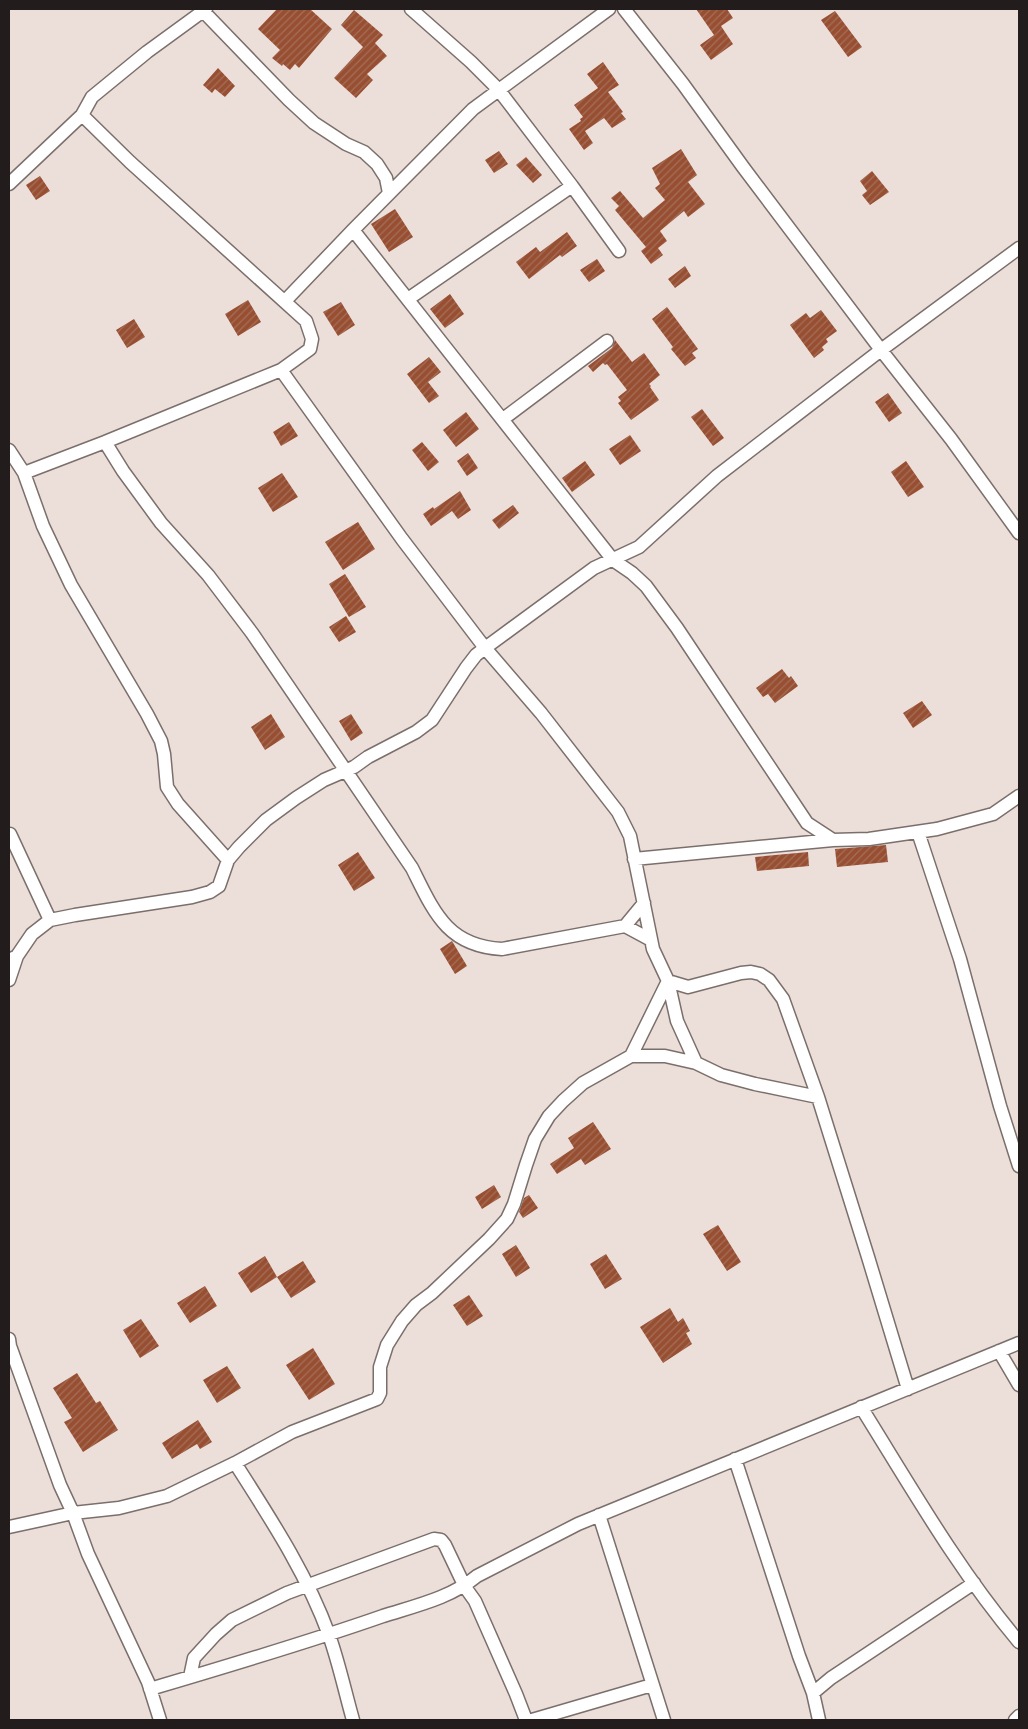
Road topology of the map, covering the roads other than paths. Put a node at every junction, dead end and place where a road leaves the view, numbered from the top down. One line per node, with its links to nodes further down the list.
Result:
1 (411, 9): 5 (street)
2 (609, 9): 5 (street)
3 (624, 9): 16 (street)
4 (204, 10): 6 (street); 9 (street)
5 (498, 89): 8 (street); 9 (street)
6 (82, 115): 7 (street); 14 (street)
7 (9, 184)
8 (572, 186): 12 (street); 13 (street)
9 (389, 194): 10 (street)
10 (353, 230): 13 (street); 14 (street)
11 (1019, 248): 16 (street)
12 (619, 251)
13 (408, 300): 18 (street)
14 (286, 301): 17 (street)
15 (607, 341): 18 (street)
16 (881, 350): 22 (street); 23 (street)
17 (281, 370): 19 (street); 24 (street)
18 (503, 419): 23 (street)
19 (104, 442): 21 (street); 25 (street)
20 (9, 450): 21 (street)
21 (24, 473): 31 (street)
22 (1019, 534)
23 (613, 560): 24 (street); 29 (street)
24 (485, 648): 25 (street); 30 (street)
25 (345, 770): 31 (street); 34 (street)
26 (1019, 796): 27 (street)
27 (918, 832): 29 (street); 42 (street)
28 (10, 834): 33 (street)
29 (833, 840): 30 (street)
30 (634, 859): 32 (street)
31 (228, 860): 33 (street)
32 (644, 904): 34 (street); 35 (street)
33 (50, 920): 36 (street)
34 (625, 926): 35 (street)
35 (651, 940): 38 (street)
36 (13, 958): 37 (street)
37 (9, 980)
38 (668, 982): 39 (street); 40 (street); 41 (street)
39 (631, 1056): 40 (street); 50 (street)
40 (696, 1063): 41 (street)
41 (818, 1097): 47 (street)
42 (1019, 1166)
43 (9, 1339): 51 (street)
44 (1019, 1343): 45 (street)
45 (999, 1351): 46 (street); 47 (street)
46 (1019, 1385)
47 (908, 1388): 48 (street)
48 (861, 1408): 49 (street); 54 (street)
49 (735, 1459): 52 (street); 62 (street)
50 (235, 1463): 51 (street); 55 (street)
51 (73, 1513): 53 (street); 61 (street)
52 (599, 1515): 56 (street); 60 (street)
53 (9, 1527)
54 (974, 1583): 58 (street); 62 (street)
55 (307, 1586): 56 (street); 57 (street); 59 (street)
56 (465, 1587): 57 (street); 66 (street)
57 (329, 1635): 59 (street); 65 (street)
58 (1019, 1642)
59 (190, 1677): 61 (street)
60 (653, 1687): 67 (street); 68 (street)
61 (150, 1689): 64 (street)
62 (813, 1693): 69 (street)
63 (1019, 1716): 70 (street)
64 (160, 1720)
65 (353, 1720)
66 (526, 1720)
67 (532, 1720)
68 (664, 1720)
69 (819, 1720)
70 (1015, 1720)

